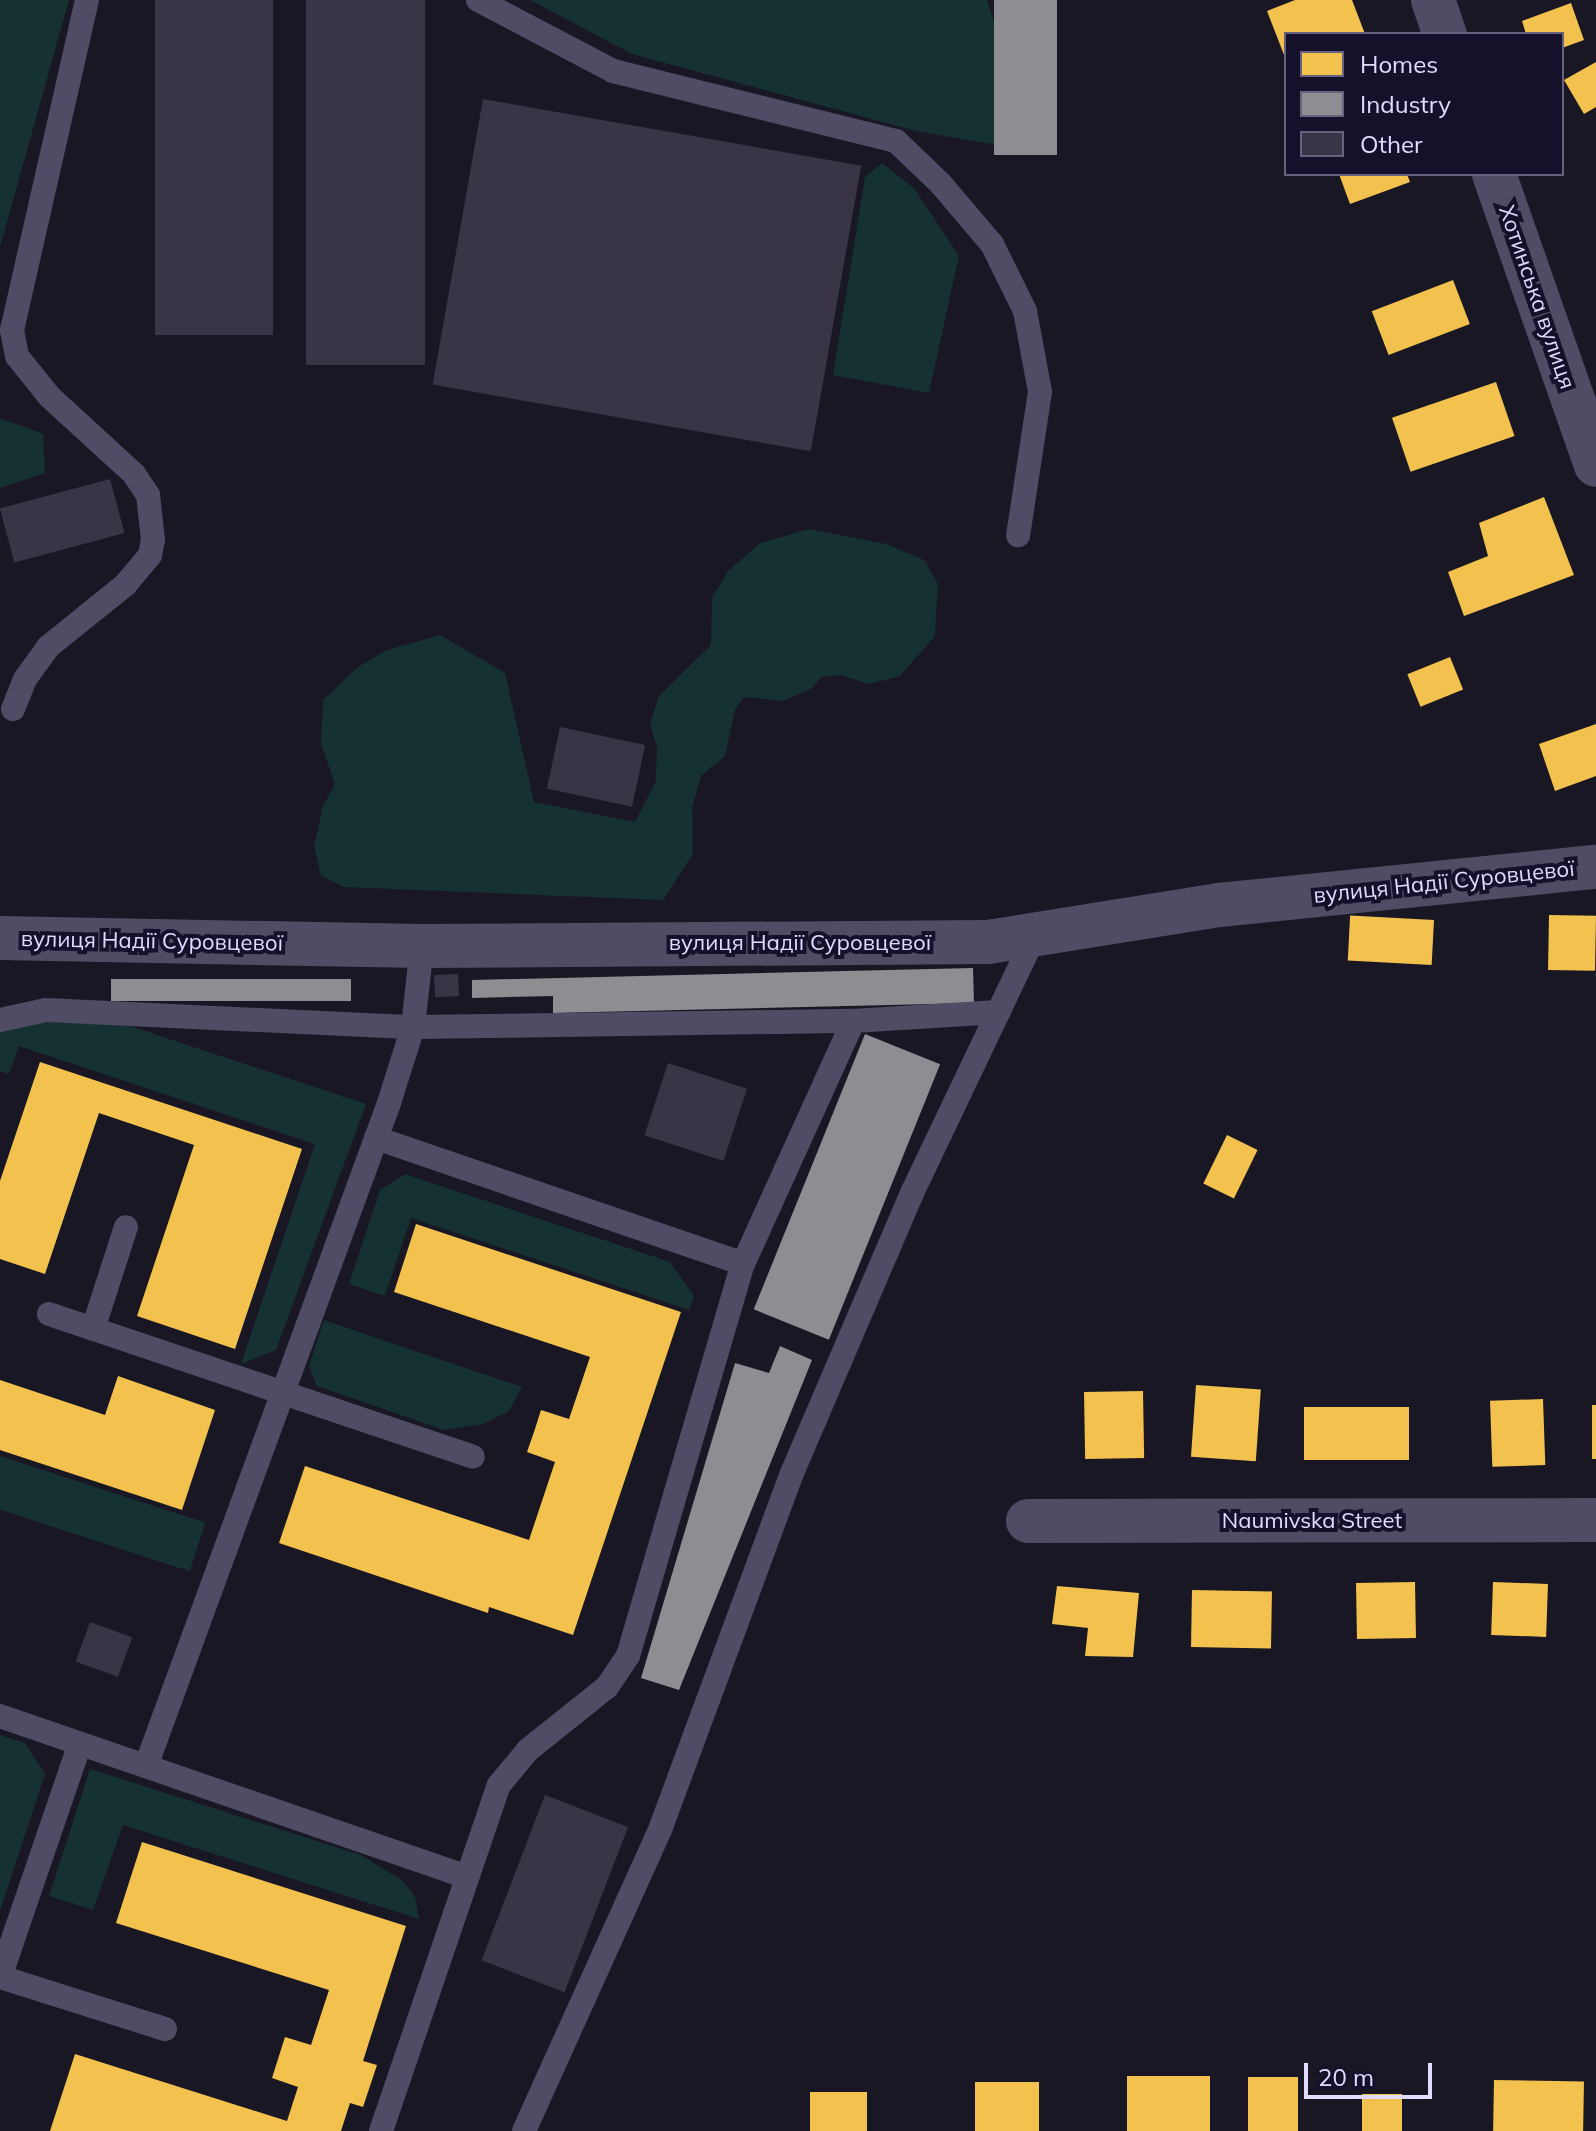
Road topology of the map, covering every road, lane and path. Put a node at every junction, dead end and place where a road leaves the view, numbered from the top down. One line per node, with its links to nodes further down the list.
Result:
1 (87, 0): 8 (lane)
2 (478, 0): 7 (lane)
3 (1433, 0): 4 (street)
4 (1444, 32)
5 (1495, 176): 6 (street, Хотинська вулиця)
6 (1596, 465)
7 (1018, 535)
8 (13, 709)
9 (1596, 867): 10 (street, вулиця Надії Суровцевої)
10 (1034, 937): 12 (street, вулиця Надії Суровцевої); 13 (lane)
11 (0, 938): 12 (street, вулиця Надії Суровцевої)
12 (422, 946): 16 (lane)
13 (999, 1012): 15 (lane); 33 (lane)
14 (0, 1020): 16 (lane)
15 (853, 1021): 16 (lane); 19 (lane)
16 (413, 1027): 17 (lane)
17 (376, 1138): 19 (lane); 22 (lane)
18 (126, 1227): 21 (lane)
19 (743, 1264): 29 (lane)
20 (49, 1314): 21 (lane)
21 (93, 1329): 22 (lane)
22 (282, 1392): 23 (lane); 28 (lane)
23 (473, 1457)
24 (1596, 1520): 25 (street, Naumivska Street)
25 (1028, 1521)
26 (0, 1716): 27 (lane)
27 (80, 1744): 28 (lane); 30 (lane)
28 (146, 1766): 29 (lane)
29 (464, 1876): 32 (lane)
30 (0, 1977): 31 (lane)
31 (165, 2029)
32 (381, 2131)
33 (524, 2131)

